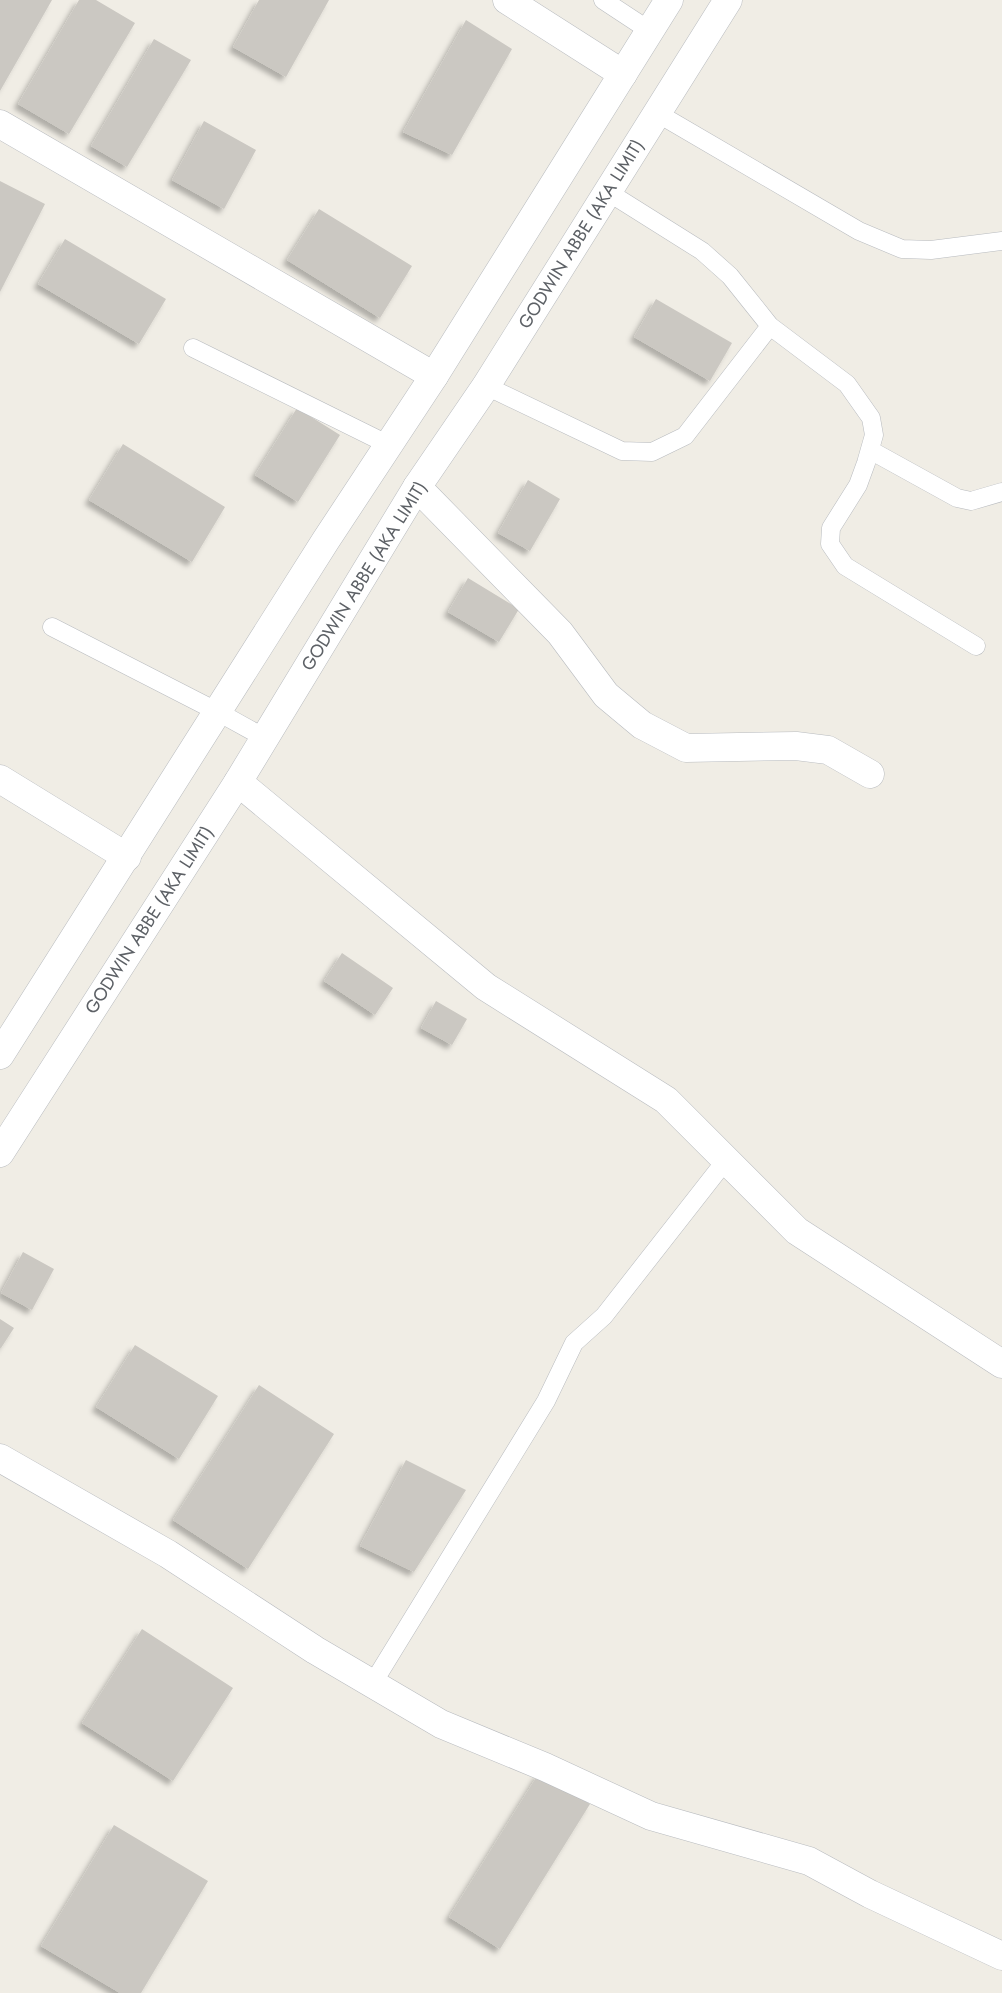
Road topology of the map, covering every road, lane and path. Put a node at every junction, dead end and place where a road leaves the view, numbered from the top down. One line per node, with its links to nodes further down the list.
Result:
1 (507, 0): 6 (street)
2 (603, 0): 5 (lane)
3 (669, 0): 5 (street)
4 (728, 0): 7 (street, GODWIN ABBE (AKA LIMIT))
5 (650, 32): 6 (street)
6 (624, 74): 13 (street)
7 (657, 113): 9 (street, GODWIN ABBE (AKA LIMIT)); 10 (lane)
8 (0, 124): 13 (street)
9 (608, 192): 11 (lane); 14 (street, GODWIN ABBE (AKA LIMIT))
10 (1002, 241)
11 (770, 326): 14 (lane); 16 (lane)
12 (193, 348): 15 (lane)
13 (434, 376): 15 (street)
14 (486, 386): 17 (street, GODWIN ABBE (AKA LIMIT))
15 (389, 445): 21 (street)
16 (870, 450): 18 (lane); 20 (lane)
17 (417, 487): 22 (street, GODWIN ABBE (AKA LIMIT)); 23 (street)
18 (1002, 492)
19 (52, 627): 21 (lane)
20 (976, 646)
21 (218, 712): 22 (lane); 26 (street)
22 (265, 738): 25 (street, GODWIN ABBE (AKA LIMIT))
23 (870, 774)
24 (0, 779): 26 (street)
25 (238, 782): 28 (street, GODWIN ABBE (AKA LIMIT)); 29 (street)
26 (127, 857): 27 (street)
27 (0, 1055)
28 (0, 1153)
29 (726, 1160): 30 (street); 32 (lane)
30 (1002, 1364)
31 (0, 1458): 32 (street)
32 (373, 1684): 33 (street)
33 (1002, 1956)

